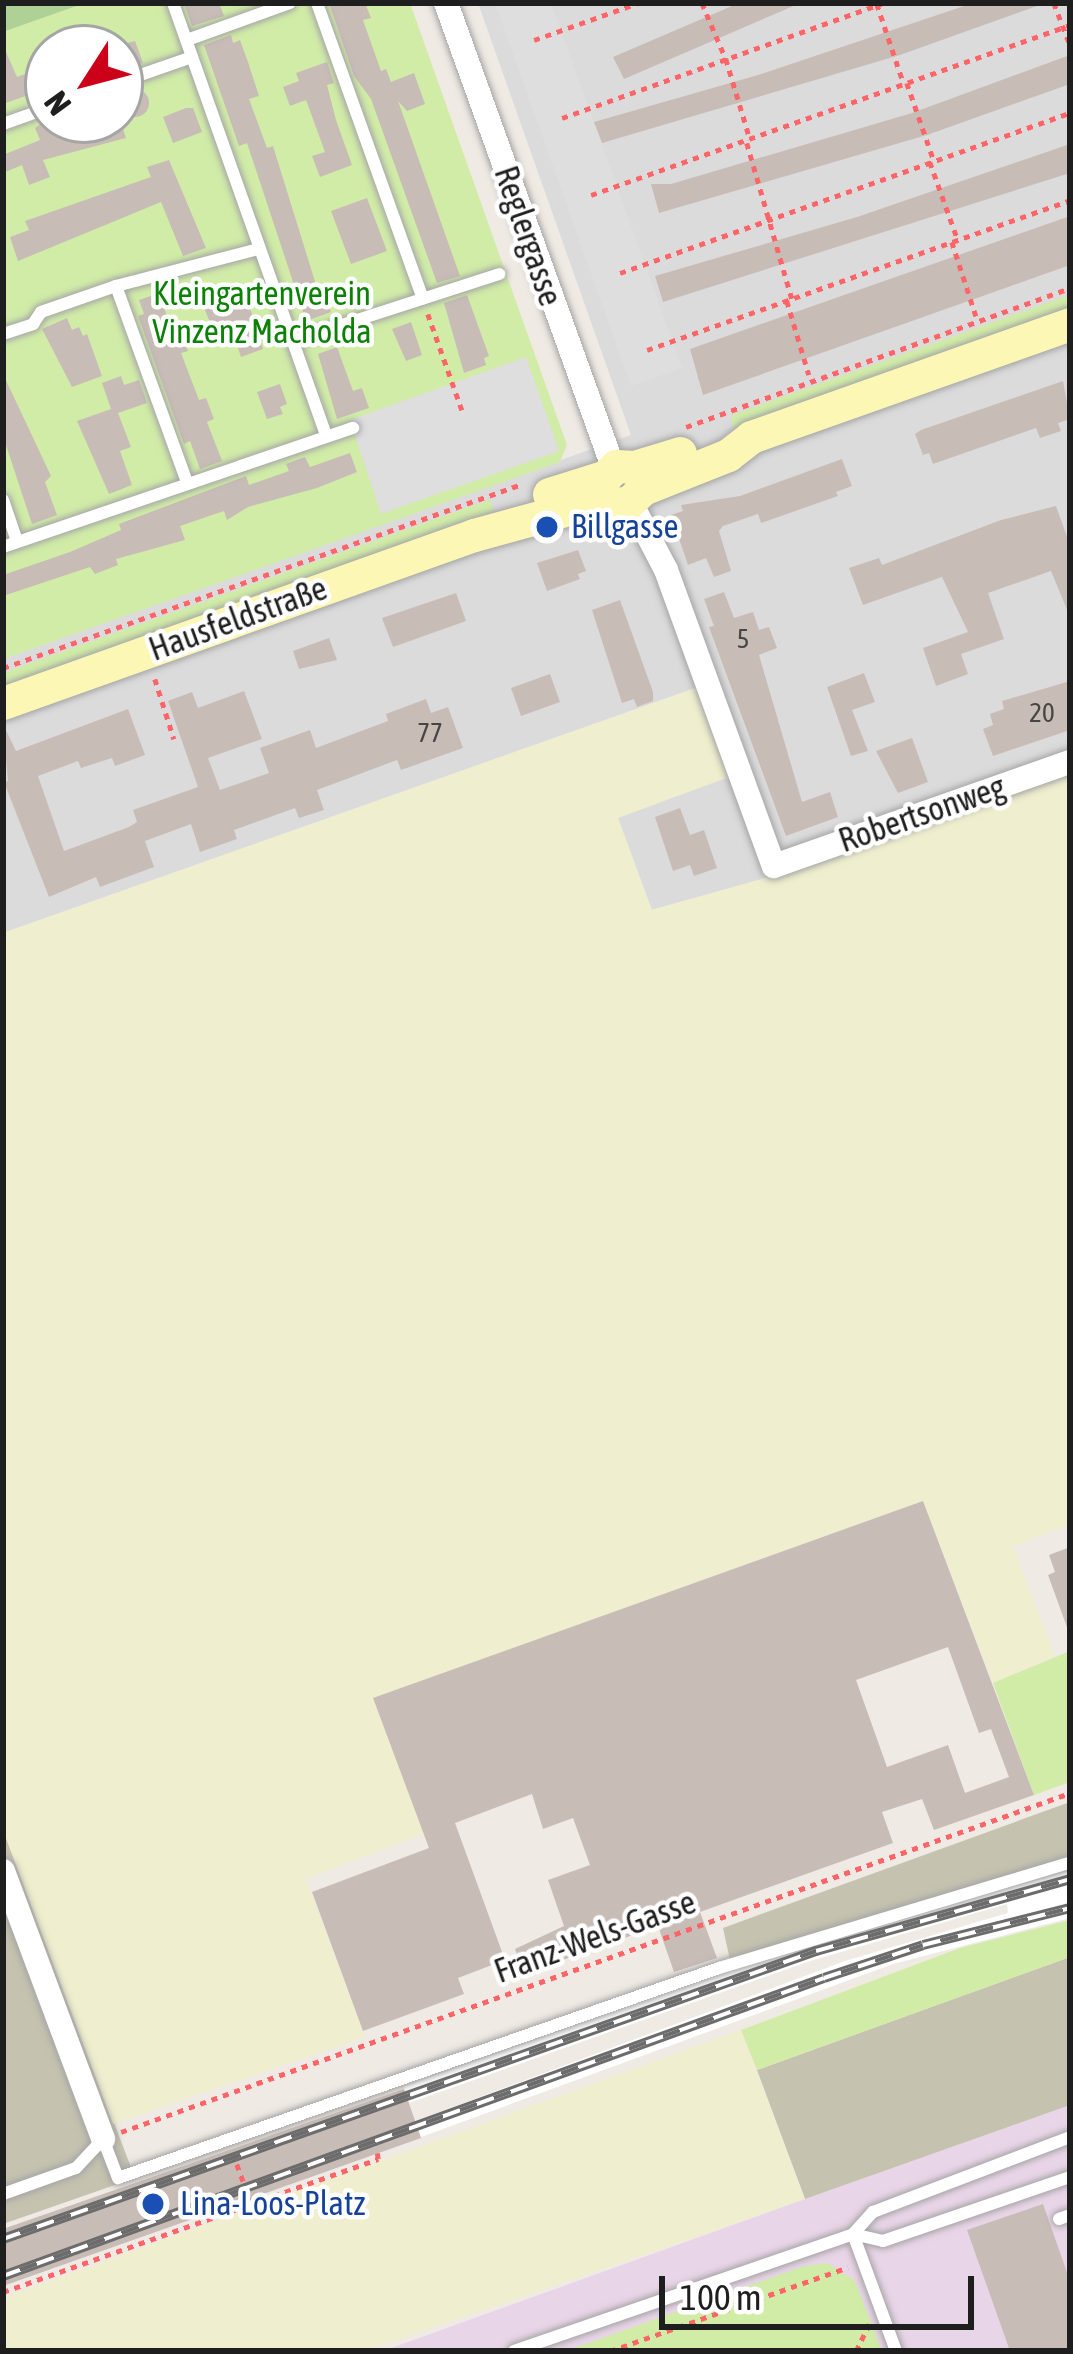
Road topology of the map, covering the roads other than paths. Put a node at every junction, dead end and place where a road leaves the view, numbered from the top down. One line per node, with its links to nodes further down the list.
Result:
1 (172, 3): 5 (lane)
2 (290, 3): 5 (lane)
3 (317, 3): 11 (lane)
4 (446, 3): 18 (street, Reglergasse)
5 (187, 40): 6 (lane)
6 (193, 57): 7 (lane); 8 (lane)
7 (144, 74)
8 (258, 249): 10 (lane); 14 (lane)
9 (499, 274): 11 (lane)
10 (116, 286): 13 (lane); 17 (lane)
11 (423, 299): 14 (lane)
12 (1070, 324): 18 (street, Hausfeldstraße)
13 (3, 334)
14 (292, 341): 16 (lane)
15 (353, 428): 16 (lane)
16 (326, 434): 17 (lane)
17 (187, 482): 20 (lane)
18 (623, 484): 21 (street, Hausfeldstraße); 22 (street, Robertsonweg)
19 (3, 500): 20 (lane)
20 (10, 544)
21 (3, 703)
22 (1070, 762)
23 (1070, 1862): 26 (lane)
24 (3, 1871): 26 (street)
25 (1070, 2137): 29 (lane)
26 (103, 2139): 28 (lane)
27 (1070, 2177): 30 (lane)
28 (3, 2194)
29 (853, 2234): 30 (lane); 31 (lane); 32 (lane)
30 (883, 2241): 31 (lane)
31 (864, 2262): 33 (lane)
32 (514, 2351)
33 (896, 2351)

